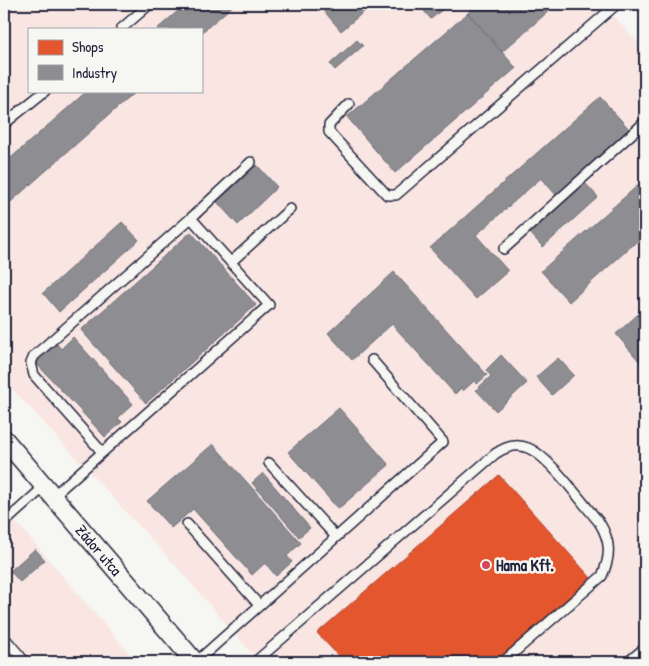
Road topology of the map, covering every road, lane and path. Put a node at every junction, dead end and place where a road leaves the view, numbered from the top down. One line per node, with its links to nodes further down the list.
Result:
1 (150, 4): 3 (lane)
2 (617, 4): 5 (lane)
3 (122, 28)
4 (44, 92): 7 (lane)
5 (349, 104)
6 (645, 122): 11 (lane)
7 (4, 124)
8 (251, 162): 10 (lane)
9 (290, 209): 12 (lane)
10 (191, 218): 12 (lane); 15 (lane)
11 (504, 249)
12 (230, 262): 15 (lane)
13 (372, 360): 20 (lane)
14 (5, 445): 17 (street, Zádor utca)
15 (102, 452): 17 (lane)
16 (269, 463): 20 (lane)
17 (49, 491): 18 (lane); 25 (street, Zádor utca)
18 (4, 523)
19 (187, 524): 21 (lane)
20 (336, 536): 21 (lane)
21 (259, 605): 25 (lane)
22 (4, 637): 24 (lane)
23 (645, 648): 28 (lane)
24 (25, 662)
25 (195, 662)
26 (255, 662): 27 (lane)
27 (503, 662)
28 (628, 662)

